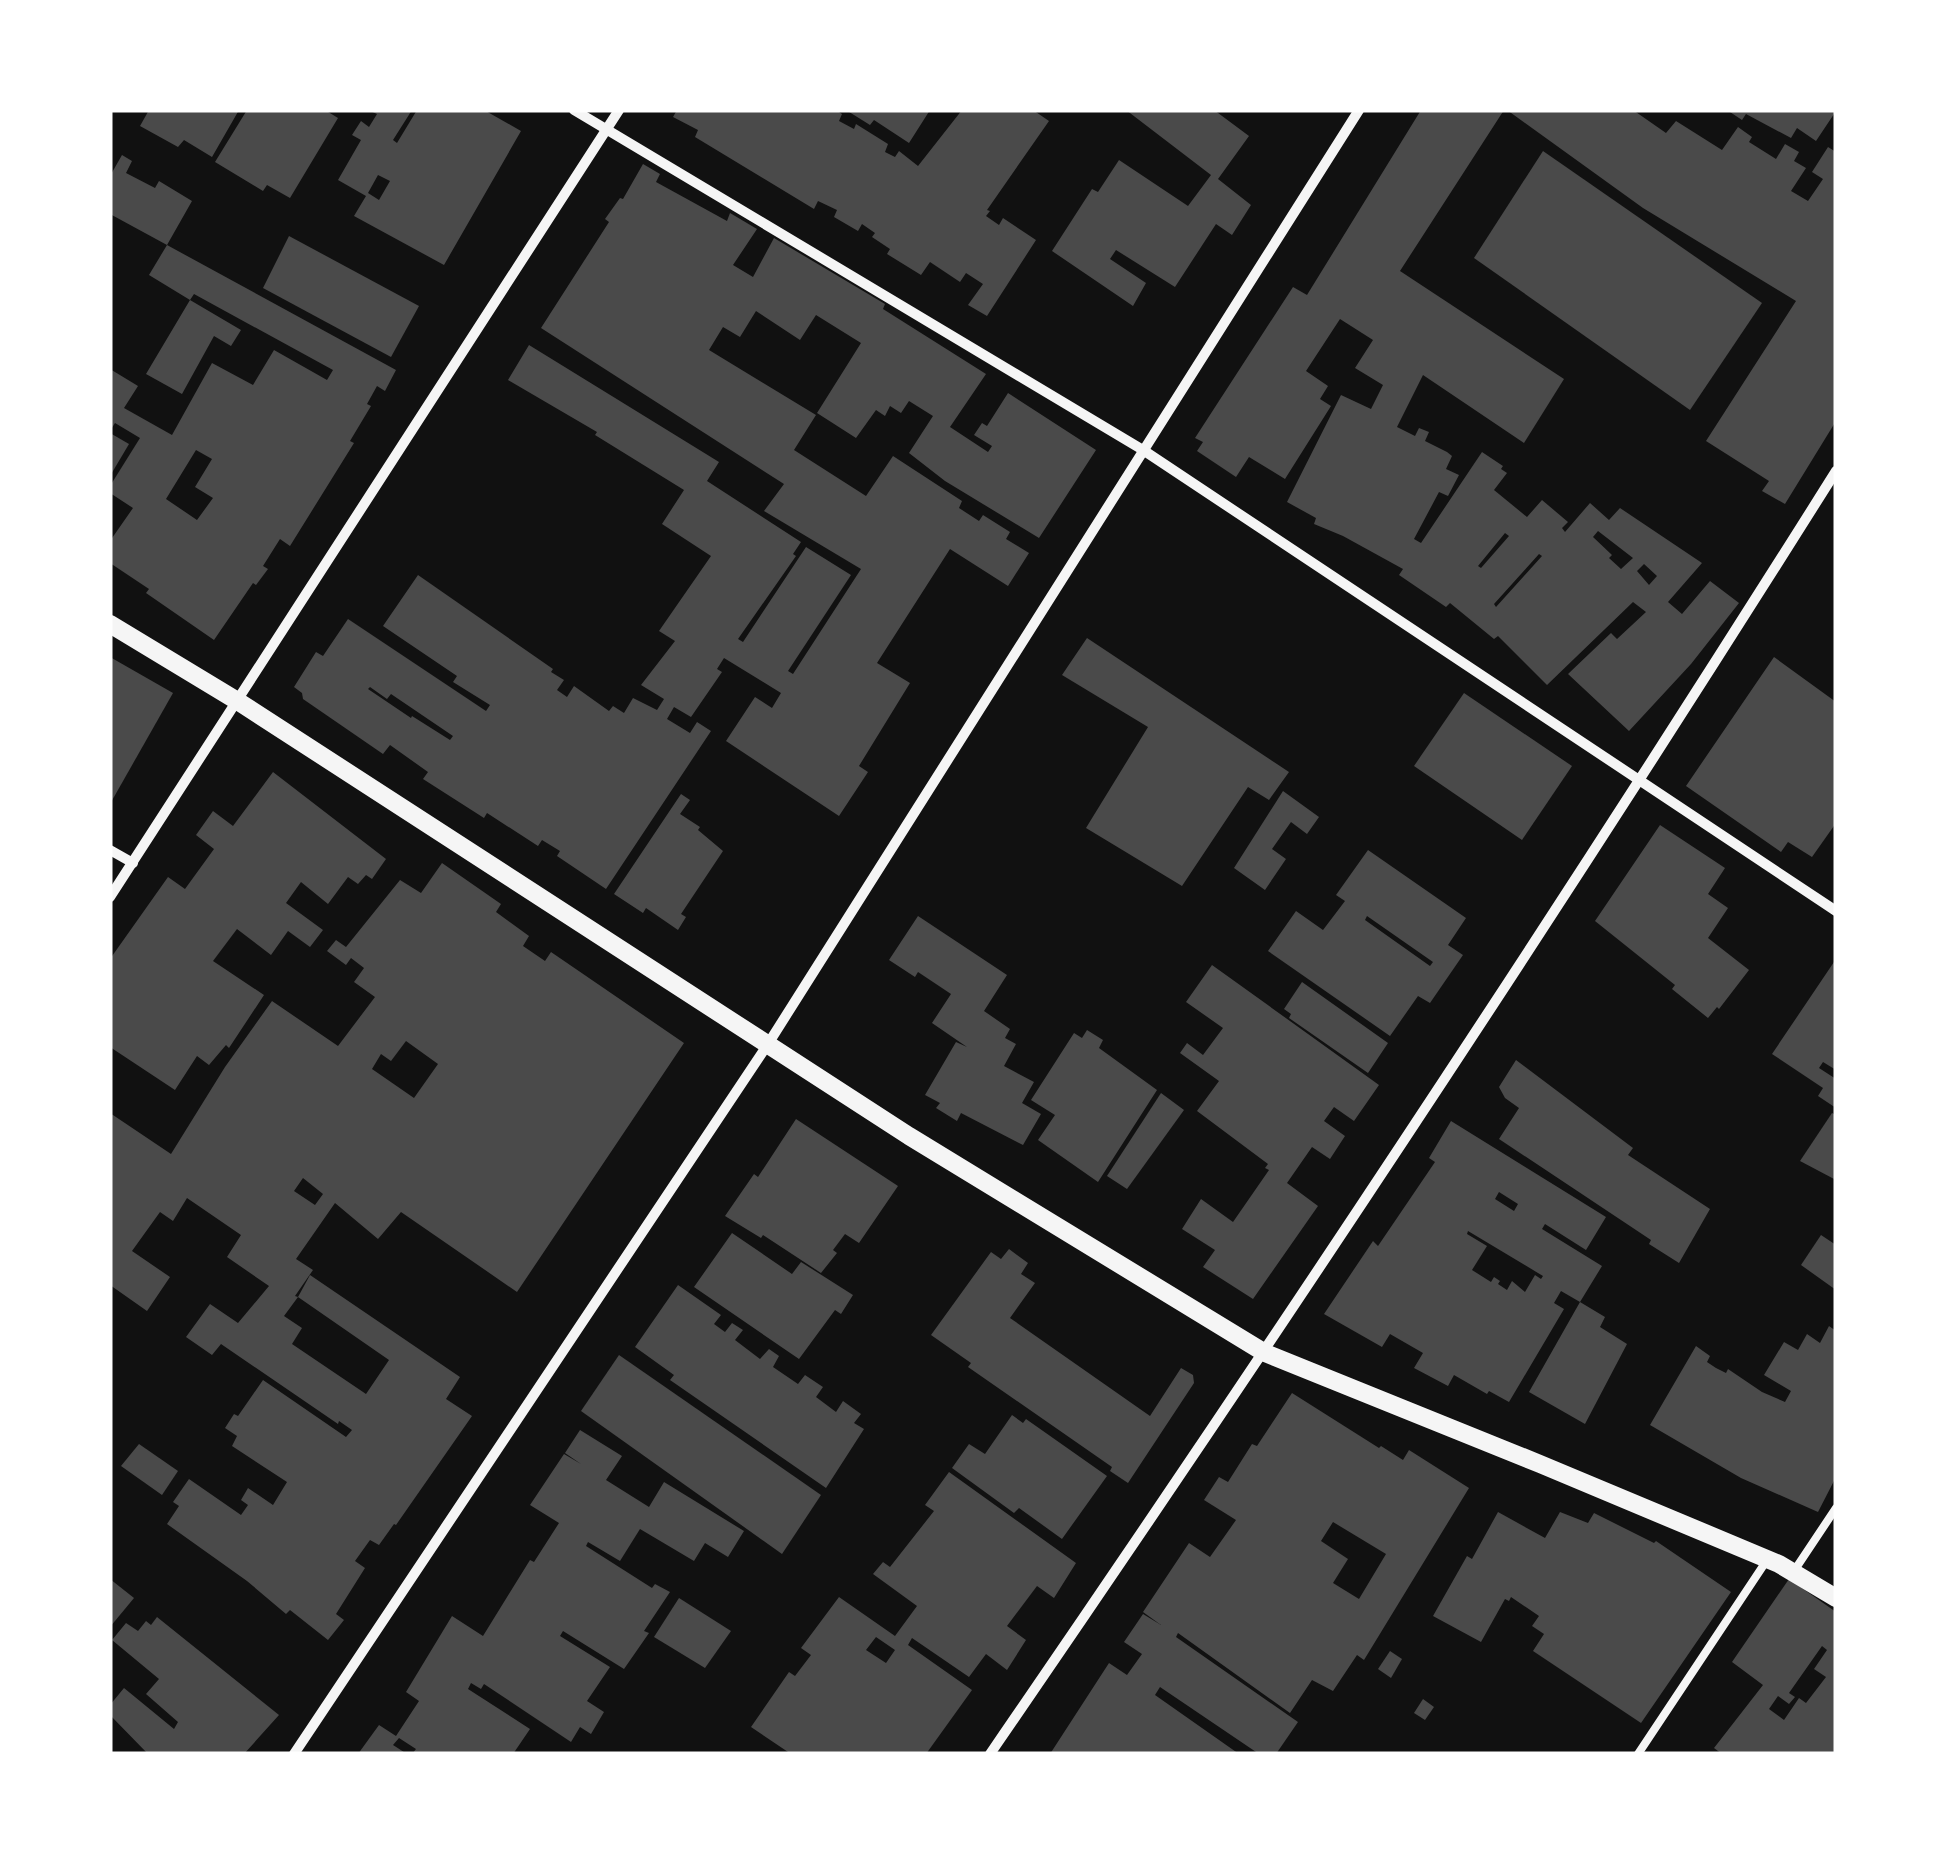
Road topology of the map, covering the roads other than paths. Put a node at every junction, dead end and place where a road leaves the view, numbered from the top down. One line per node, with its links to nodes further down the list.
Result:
1 (574, 110): 4 (street)
2 (619, 110): 4 (street)
3 (1359, 110): 5 (street)
4 (607, 130): 5 (street); 8 (street)
5 (1142, 450): 9 (street); 14 (street)
6 (1836, 471): 9 (street)
7 (110, 624): 8 (street)
8 (239, 702): 11 (street); 14 (street)
9 (1640, 782): 13 (street); 15 (street)
10 (110, 850): 11 (street)
11 (133, 863): 12 (street)
12 (110, 898)
13 (1836, 912)
14 (768, 1044): 15 (street); 20 (street)
15 (1265, 1354): 17 (street); 21 (street)
16 (1836, 1508): 18 (lane)
17 (1767, 1560): 18 (street); 22 (lane)
18 (1793, 1572): 19 (street)
19 (1836, 1598)
20 (294, 1754)
21 (990, 1754)
22 (1638, 1754)

